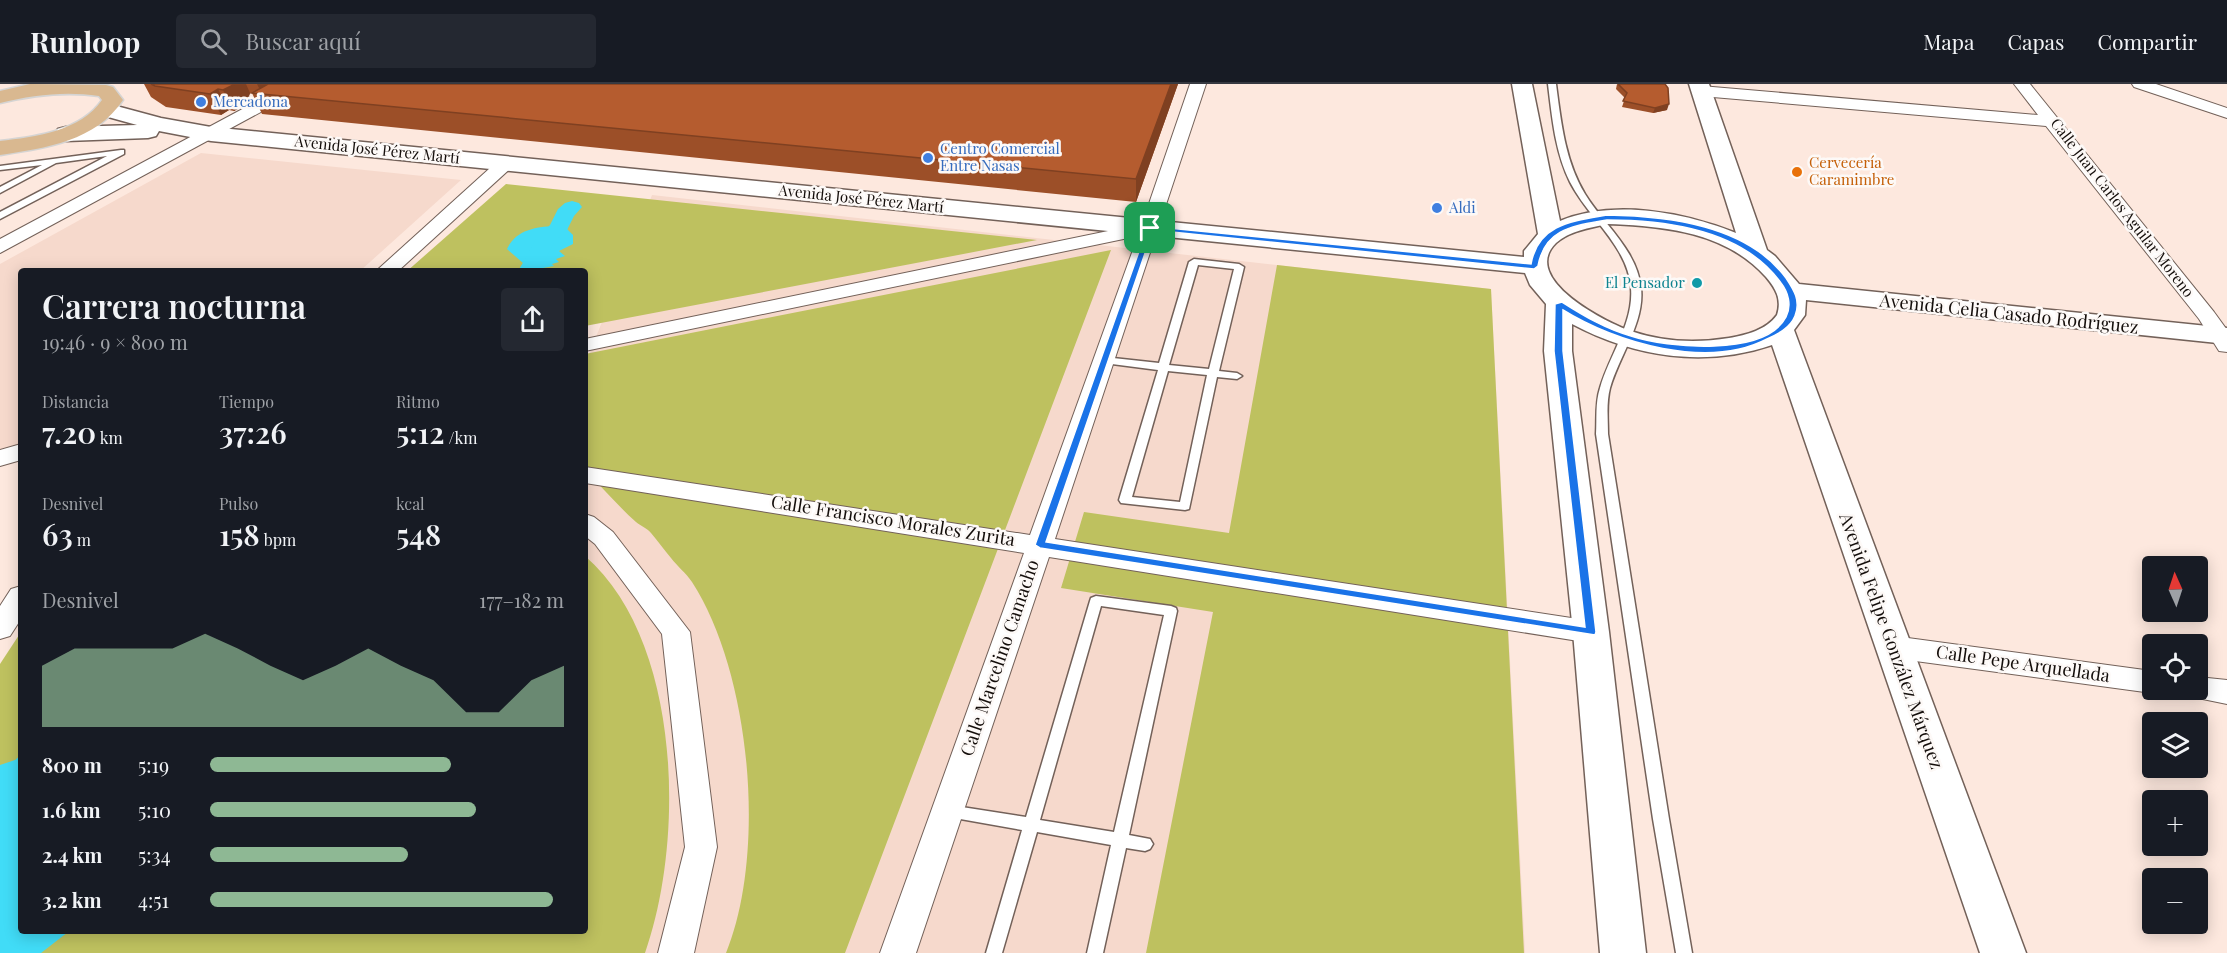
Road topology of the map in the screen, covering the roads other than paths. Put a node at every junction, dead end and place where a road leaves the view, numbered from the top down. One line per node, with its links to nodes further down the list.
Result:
1 (301, 84): 13 (street)
2 (1198, 84): 22 (street, Calle Marcelino Camacho)
3 (1522, 84): 23 (main road)
4 (1552, 84): 21 (lane)
5 (2022, 84): 12 (street, Calle Juan Carlos Aguilar Moreno)
6 (2140, 84): 11 (street)
7 (79, 85): 9 (main road); 10 (main road)
8 (1700, 87): 12 (street); 25 (main road)
9 (111, 95): 13 (main road, Avenida José Pérez Martí); 14 (main road)
10 (0, 97)
11 (2227, 112)
12 (2052, 121): 32 (street, Calle Juan Carlos Aguilar Moreno)
13 (199, 132): 14 (main road, Avenida José Pérez Martí); 17 (main road, Avenida José Pérez Martí); 24 (street)
14 (66, 134): 15 (main road)
15 (0, 148)
16 (62, 159): 18 (lane); 19 (lane); 20 (lane)
17 (506, 163): 22 (main road, Avenida José Pérez Martí); 27 (street)
18 (0, 168)
19 (0, 190)
20 (0, 216)
21 (1600, 218): 23 (main road); 25 (main road); 31 (lane)
22 (1150, 228): 26 (main road, Avenida José Pérez Martí); 33 (street); 34 (street, Calle Marcelino Camacho)
23 (1550, 234): 26 (main road)
24 (0, 247)
25 (1755, 253): 28 (main road)
26 (1534, 266): 29 (main road)
27 (389, 268)
28 (1791, 291): 30 (main road); 32 (main road, Avenida Celia Casado Rodríguez)
29 (1559, 304): 31 (main road); 45 (main road)
30 (1780, 329): 31 (main road); 46 (main road, Avenida Felipe González Márquez)
31 (1623, 337): 59 (lane)
32 (2224, 339)
33 (588, 344)
34 (1104, 360): 35 (lane); 42 (street, Calle Marcelino Camacho)
35 (1164, 367): 36 (lane); 36 (lane); 36 (lane)
36 (1213, 373): 37 (lane)
37 (1237, 376)
38 (18, 453): 39 (street)
39 (0, 458)
40 (588, 474): 42 (street, Calle Francisco Morales Zurita)
41 (588, 525): 54 (street)
42 (1040, 545): 45 (street, Calle Francisco Morales Zurita); 50 (street, Calle Marcelino Camacho)
43 (18, 601): 44 (street)
44 (0, 629)
45 (1591, 632): 58 (main road)
46 (1893, 647): 47 (street, Calle Pepe Arquellada); 60 (main road, Avenida Felipe González Márquez)
47 (2142, 681)
48 (2208, 689): 49 (street)
49 (2227, 692)
50 (947, 810): 51 (lane); 55 (street, Calle Marcelino Camacho)
51 (1031, 825): 52 (lane); 52 (lane); 56 (lane)
52 (1119, 840): 53 (lane); 57 (lane)
53 (1145, 844)
54 (676, 953)
55 (898, 953)
56 (994, 953)
57 (1095, 953)
58 (1623, 953)
59 (1684, 953)
60 (2003, 953)

